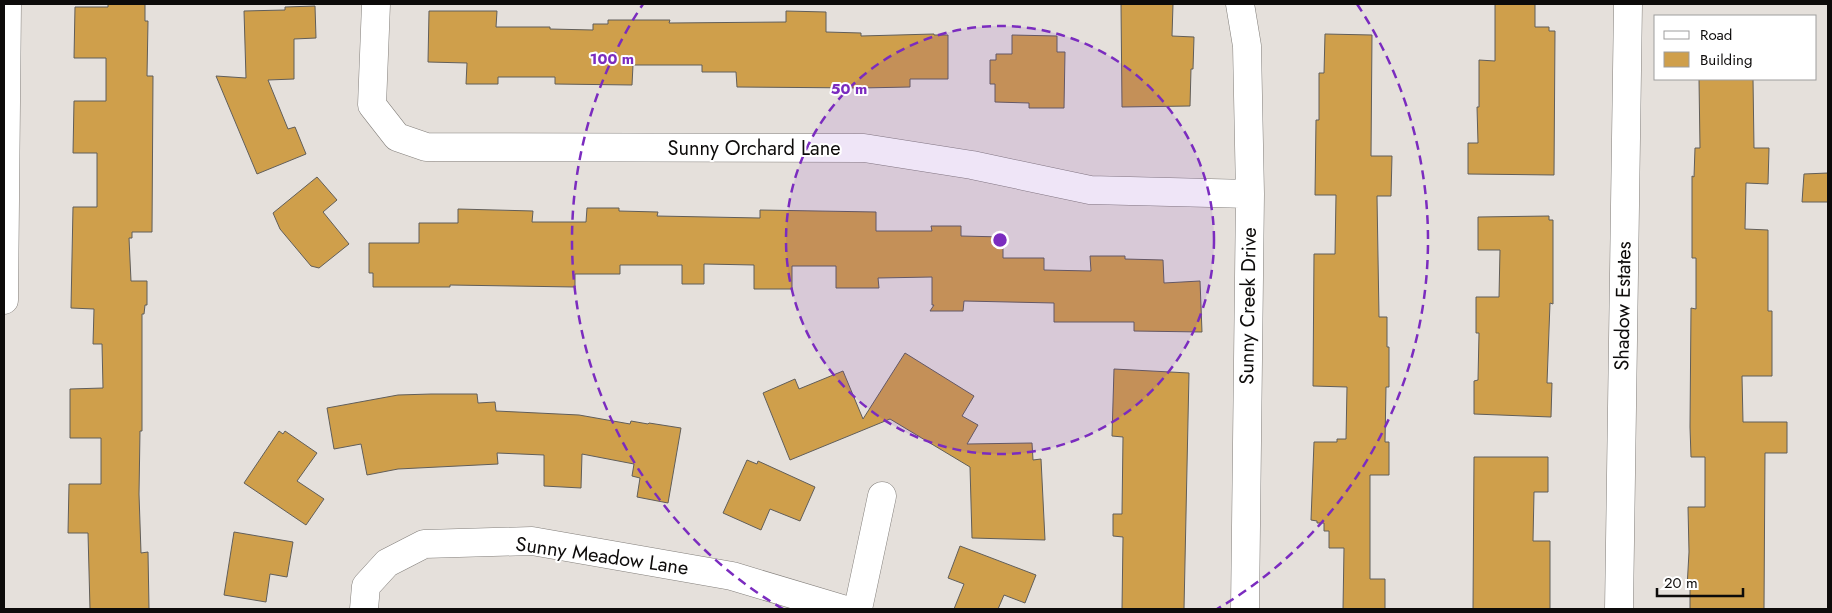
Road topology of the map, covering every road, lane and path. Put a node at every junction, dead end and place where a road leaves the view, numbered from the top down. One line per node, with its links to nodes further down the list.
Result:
1 (7, 4): 6 (street)
2 (376, 4): 5 (street, Sunny Orchard Lane)
3 (1240, 4): 5 (street, Sunny Creek Drive)
4 (1628, 4): 13 (street, Shadow Estates)
5 (1250, 194): 12 (street, Sunny Creek Drive)
6 (4, 209): 7 (street)
7 (4, 300)
8 (882, 496): 11 (street)
9 (364, 609): 10 (street, Sunny Meadow Lane)
10 (842, 609)
11 (858, 609)
12 (1245, 609)
13 (1619, 609)

